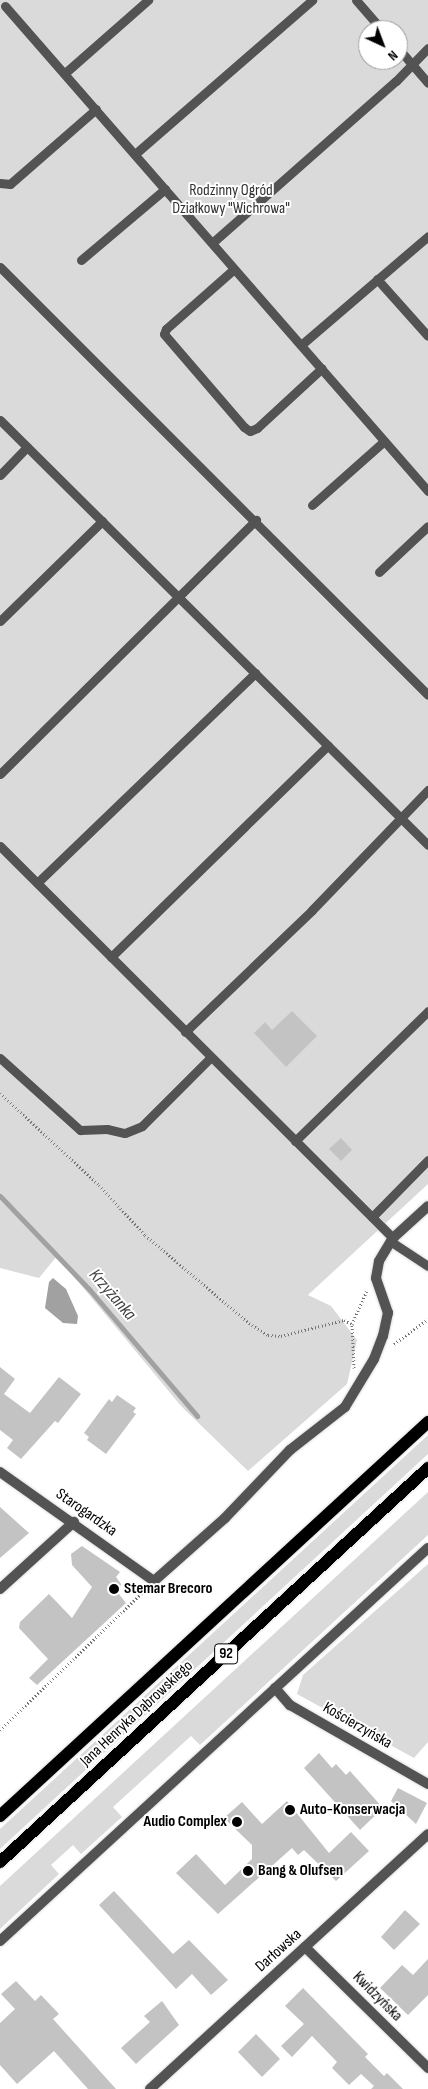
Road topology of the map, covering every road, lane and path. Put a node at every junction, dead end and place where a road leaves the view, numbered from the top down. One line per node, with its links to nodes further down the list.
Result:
1 (148, 0): 9 (lane)
2 (312, 0): 12 (lane)
3 (356, 0): 5 (lane)
4 (5, 6): 9 (lane)
5 (373, 20)
6 (428, 48): 8 (lane)
7 (408, 59): 8 (lane)
8 (412, 64): 10 (lane); 16 (lane)
9 (65, 73): 11 (lane)
10 (428, 83)
11 (96, 109): 12 (lane); 13 (lane)
12 (135, 154): 14 (lane)
13 (0, 183)
14 (165, 189): 16 (lane); 17 (lane)
15 (428, 236): 20 (lane)
16 (212, 243): 19 (lane)
17 (81, 260)
18 (0, 267): 30 (lane)
19 (234, 269): 22 (lane); 23 (lane)
20 (378, 279): 21 (lane); 22 (lane)
21 (428, 336)
22 (301, 345): 23 (lane)
23 (322, 368): 25 (lane)
24 (0, 420): 26 (lane)
25 (384, 441): 28 (lane); 29 (lane)
26 (27, 447): 27 (lane); 31 (lane)
27 (0, 475)
28 (428, 491)
29 (312, 505)
30 (256, 520): 34 (lane); 37 (lane)
31 (102, 521): 34 (lane); 35 (lane)
32 (428, 526): 33 (lane)
33 (378, 572)
34 (178, 597): 36 (lane); 39 (lane)
35 (0, 621)
36 (255, 673): 38 (lane); 44 (lane)
37 (428, 695)
38 (328, 745): 41 (lane); 45 (lane)
39 (0, 774)
40 (428, 790): 41 (lane)
41 (403, 819): 42 (lane); 47 (lane)
42 (428, 845)
43 (0, 846): 44 (lane)
44 (37, 884): 45 (lane)
45 (111, 957): 47 (lane)
46 (428, 1011): 51 (lane)
47 (186, 1032): 49 (lane)
48 (0, 1058): 49 (lane)
49 (210, 1058): 51 (lane)
50 (0, 1093): 59 (path)
51 (295, 1141): 54 (lane)
52 (428, 1160): 54 (lane)
53 (428, 1206): 55 (street)
54 (372, 1217): 55 (lane)
55 (391, 1239): 56 (lane); 57 (street)
56 (428, 1266)
57 (376, 1278): 59 (path); 60 (street)
58 (428, 1319): 60 (path)
59 (352, 1324): 61 (path)
60 (374, 1359): 61 (street)
61 (358, 1381): 67 (street)
62 (428, 1422): 72 (main road, Jana Henryka Dąbrowskiego / 92)
63 (427, 1469): 74 (main road, Jana Henryka Dąbrowskiego / 92)
64 (0, 1472): 65 (street, Starogardzka)
65 (74, 1522): 67 (street, Starogardzka); 68 (street)
66 (428, 1548): 69 (street)
67 (154, 1581): 70 (path)
68 (0, 1589)
69 (275, 1688): 71 (street, Kościerzyńska); 75 (street)
70 (0, 1730)
71 (428, 1784)
72 (0, 1816)
73 (428, 1834): 76 (street, Darłowska)
74 (0, 1862)
75 (0, 1941)
76 (305, 1947): 77 (street, Kwidzyńska); 78 (street, Darłowska)
77 (428, 2068)
78 (150, 2089)

